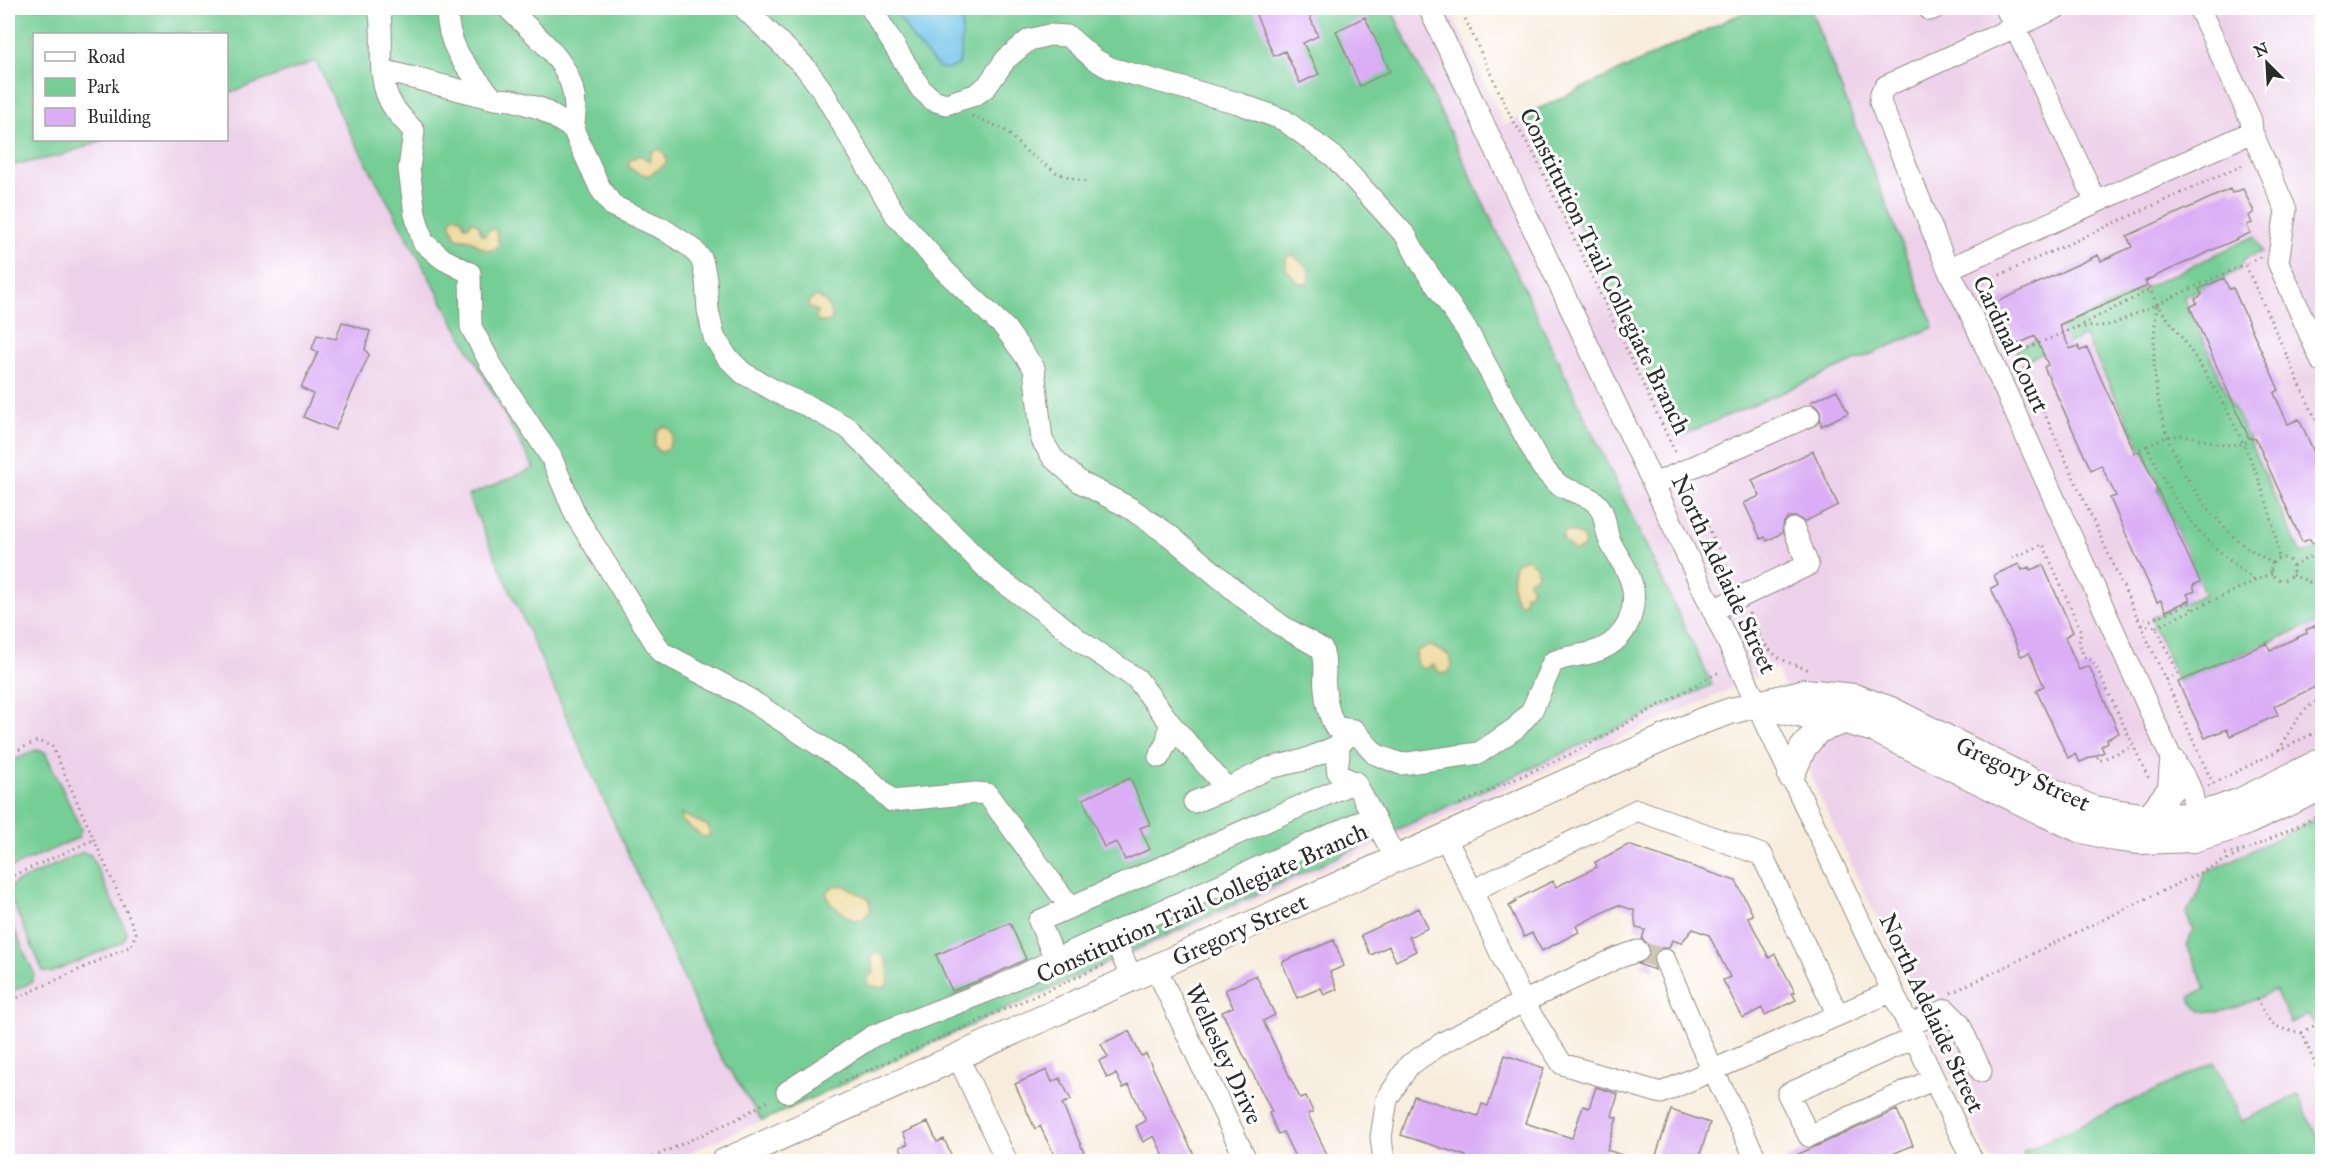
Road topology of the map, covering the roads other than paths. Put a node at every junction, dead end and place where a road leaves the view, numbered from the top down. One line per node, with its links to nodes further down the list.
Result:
1 (379, 8): 10 (street)
2 (447, 8): 11 (street)
3 (508, 8): 12 (street)
4 (744, 8): 24 (street)
5 (871, 8): 24 (street)
6 (1429, 8): 18 (street, North Adelaide Street)
7 (2056, 8): 9 (street)
8 (2199, 8): 13 (street)
9 (2010, 17): 14 (street); 15 (street)
10 (382, 70): 11 (street); 40 (street)
11 (494, 98): 12 (street)
12 (573, 129): 23 (street)
13 (2252, 132): 14 (street, Cardinal Court); 16 (street)
14 (2096, 202): 15 (street, Cardinal Court)
15 (1948, 269): 28 (street, Cardinal Court)
16 (2322, 362)
17 (1809, 417): 18 (street)
18 (1654, 484): 20 (street, North Adelaide Street)
19 (1794, 529): 20 (street)
20 (1713, 610): 21 (street, North Adelaide Street)
21 (1758, 705): 22 (main road, Gregory Street); 29 (street, North Adelaide Street); 36 (main road, Gregory Street); 37 (main road, Gregory Street)
22 (1845, 721): 29 (main road); 34 (main road, Gregory Street)
23 (1170, 723): 25 (street); 25 (street)
24 (1354, 730): 26 (street)
25 (1186, 742): 32 (street)
26 (1338, 746): 30 (street); 32 (street)
27 (2322, 761): 34 (main road, Gregory Street)
28 (2173, 762): 34 (street, Cardinal Court); 36 (main road)
29 (1791, 776): 47 (street, North Adelaide Street)
30 (1355, 782): 35 (street); 40 (street)
31 (2322, 787): 34 (main road, Gregory Street)
32 (1227, 789): 33 (street)
33 (1194, 801)
34 (2194, 815): 36 (main road, Gregory Street)
35 (1373, 816): 38 (street); 41 (street)
36 (2149, 817)
37 (1445, 837): 38 (main road, Gregory Street); 39 (street)
38 (1396, 860): 46 (main road, Gregory Street)
39 (1472, 891): 48 (street); 49 (street)
40 (1070, 907): 43 (street)
41 (1112, 934): 43 (street); 45 (street)
42 (1638, 951): 48 (street)
43 (1055, 959): 55 (street)
44 (1665, 960): 52 (street)
45 (1127, 968): 46 (main road, Gregory Street); 51 (main road, Gregory Street)
46 (1156, 968): 59 (street, Wellesley Drive)
47 (1893, 991): 49 (street); 50 (street, North Adelaide Street)
48 (1522, 1002): 52 (street); 60 (street)
49 (1838, 1015): 52 (street)
50 (1911, 1032): 53 (street); 54 (street, North Adelaide Street); 54 (street)
51 (958, 1057): 56 (main road, Gregory Street); 58 (street)
52 (1713, 1070): 61 (street)
53 (1981, 1071)
54 (1934, 1078): 62 (street, North Adelaide Street)
55 (787, 1092)
56 (756, 1155): 57 (main road, Gregory Street)
57 (724, 1161)
58 (1007, 1161)
59 (1247, 1161)
60 (1384, 1161)
61 (1757, 1161)
62 (1973, 1161)

